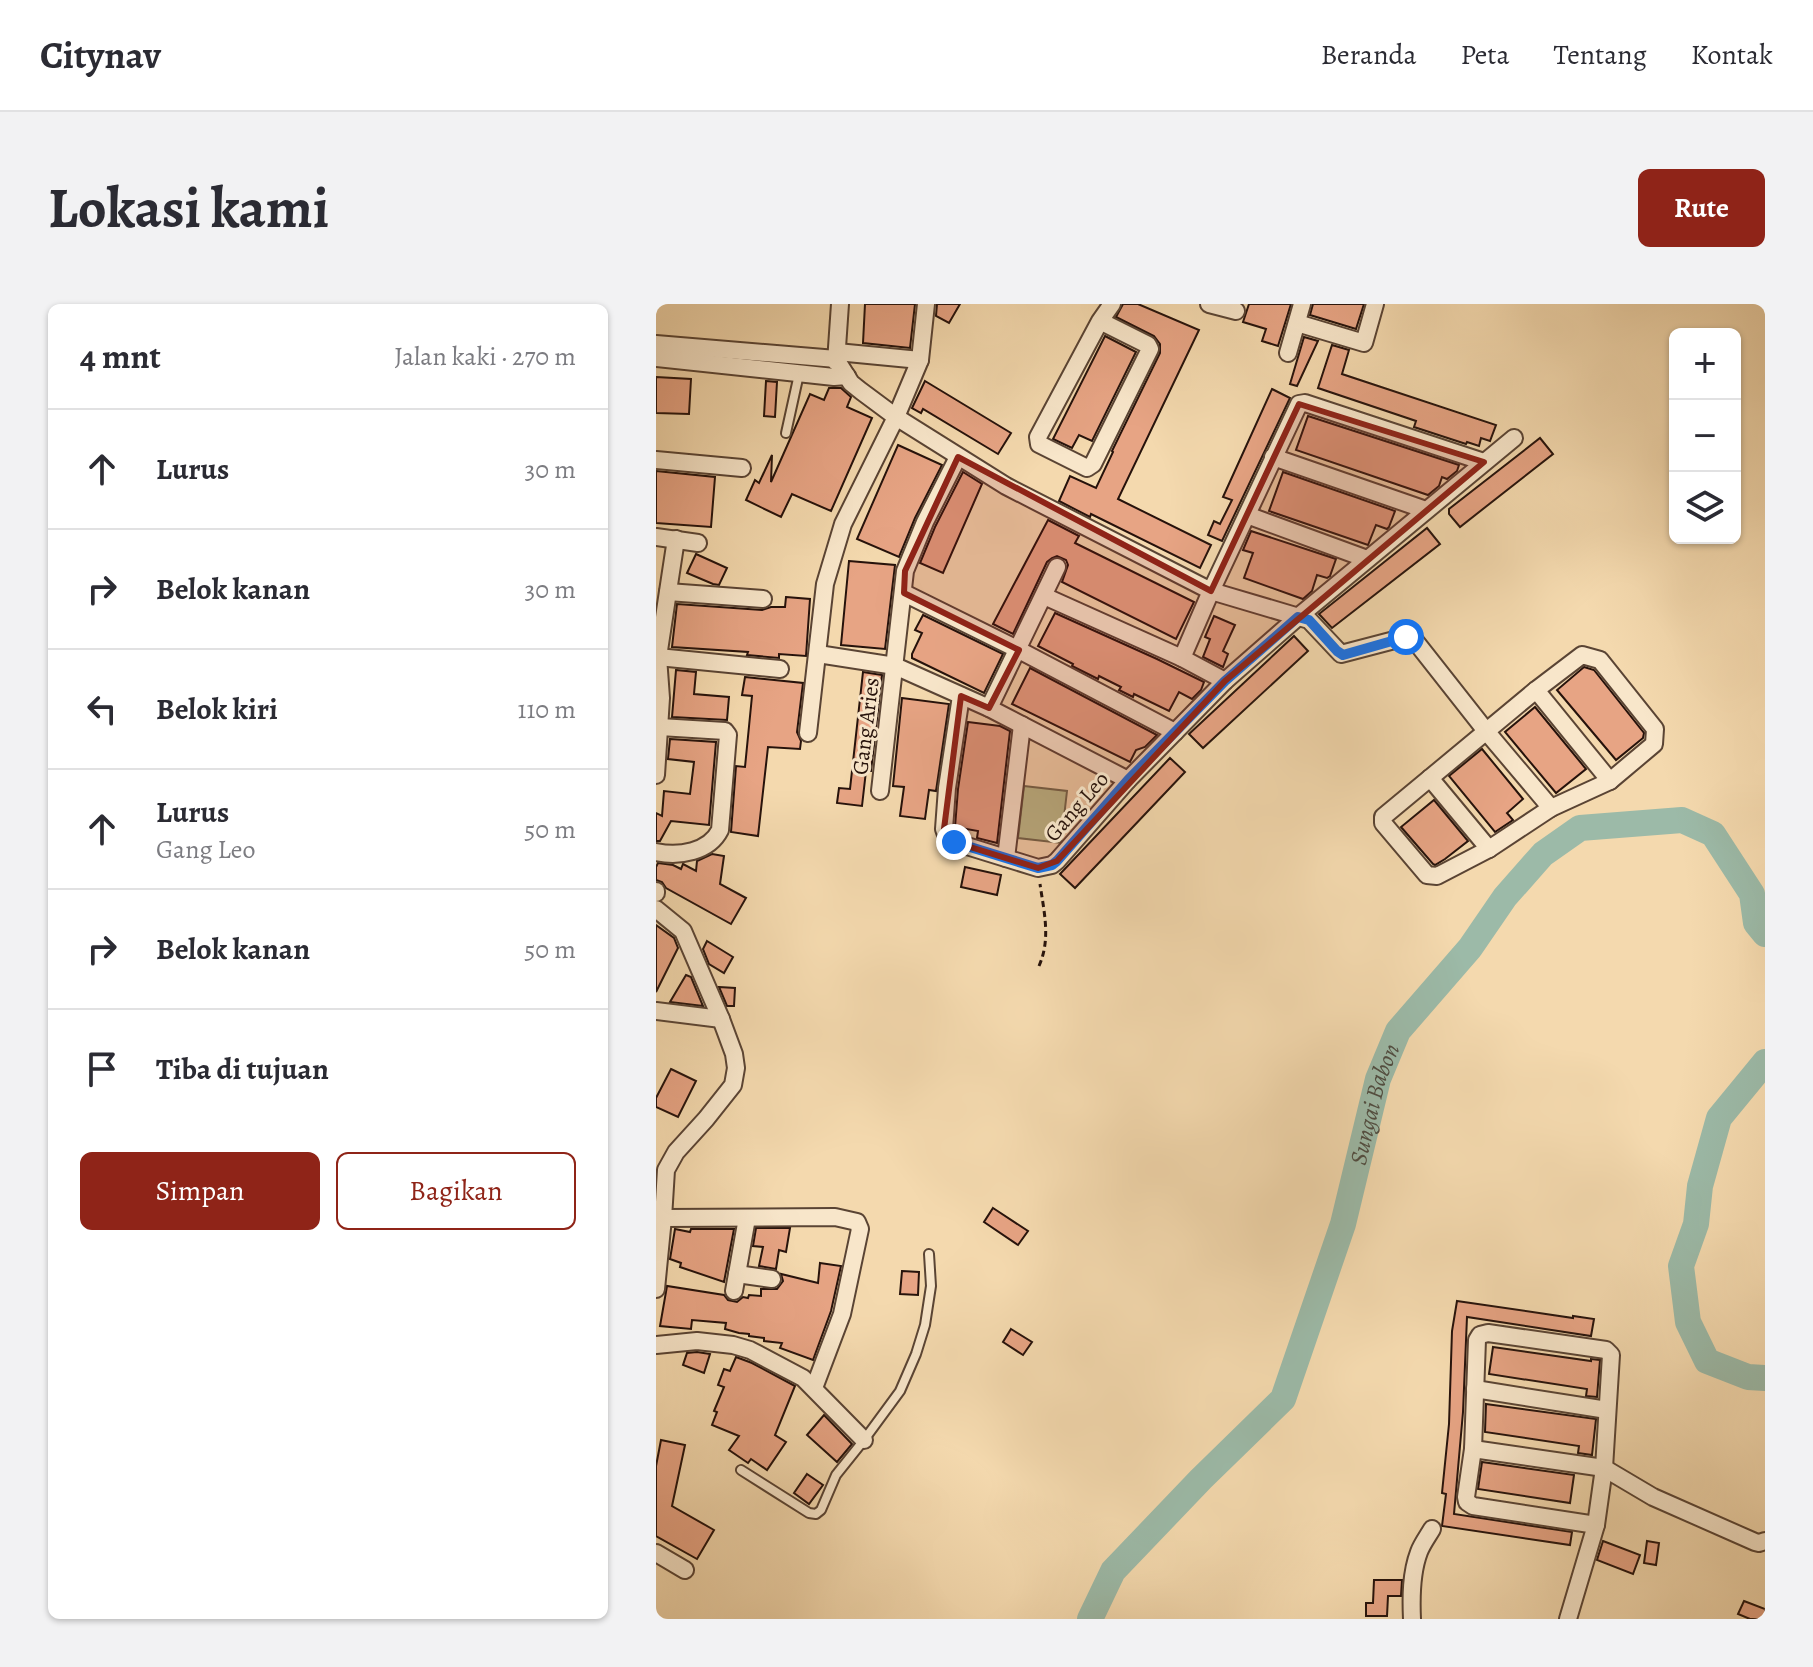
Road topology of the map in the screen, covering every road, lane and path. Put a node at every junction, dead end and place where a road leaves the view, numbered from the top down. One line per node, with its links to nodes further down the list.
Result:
1 (840, 304): 12 (street)
2 (926, 304): 14 (street)
3 (1112, 304): 8 (street)
4 (1209, 304): 7 (street)
5 (1302, 304): 9 (street)
6 (1375, 304): 9 (street)
7 (1236, 311)
8 (1100, 321): 8 (street)
9 (1297, 323): 11 (street)
10 (656, 344): 12 (street)
11 (1288, 353)
12 (836, 356): 14 (street); 16 (street)
13 (656, 358): 15 (street)
14 (920, 360): 17 (street)
15 (799, 373): 16 (street); 18 (lane)
16 (840, 376): 17 (street)
17 (896, 417): 20 (street); 39 (street)
18 (786, 433)
19 (1514, 438): 23 (street, Gang Leo)
20 (958, 457): 32 (street); 34 (street, Gang Aries)
21 (1273, 457): 23 (street); 25 (street); 26 (street)
22 (656, 460): 24 (street)
23 (1484, 462): 25 (street, Gang Leo)
24 (742, 468)
25 (1426, 510): 30 (street, Gang Leo)
26 (1247, 515): 30 (street); 32 (street)
27 (656, 537): 28 (street)
28 (676, 539): 29 (street); 33 (street)
29 (698, 543)
30 (1367, 559): 37 (street, Gang Leo)
31 (1057, 567): 35 (street)
32 (1211, 591): 37 (street); 41 (street)
33 (668, 592): 36 (street); 40 (street)
34 (904, 593): 38 (street); 42 (street, Gang Aries)
35 (1044, 596): 38 (street); 41 (street)
36 (763, 599)
37 (1298, 617): 44 (street, Gang Leo); 51 (street)
38 (1019, 650): 48 (street); 52 (street)
39 (818, 654): 42 (street); 53 (street)
40 (658, 657): 43 (street); 47 (street)
41 (1182, 658): 44 (street)
42 (895, 666): 46 (street); 58 (street, Gang Aries)
43 (780, 669)
44 (1225, 681): 52 (street, Gang Leo)
45 (1536, 690): 51 (street); 57 (street); 57 (street)
46 (961, 696): 48 (street); 62 (street)
47 (658, 698): 50 (street)
48 (989, 708): 49 (street)
49 (1022, 725): 56 (street); 62 (street)
50 (660, 727): 54 (street); 61 (street)
51 (1486, 731): 55 (street); 59 (street)
52 (1175, 732): 56 (street, Gang Leo)
53 (808, 733)
54 (656, 775)
55 (1430, 778): 60 (street); 60 (street)
56 (1128, 780): 63 (street, Gang Leo)
57 (1610, 781): 59 (street)
58 (880, 791)
59 (1551, 808): 60 (street)
60 (1489, 849)
61 (656, 852)
62 (1006, 858): 63 (street)
63 (1038, 868): 65 (path)
64 (656, 909): 67 (street)
65 (1039, 966)
66 (656, 1011): 67 (street)
67 (721, 1019): 68 (street)
68 (663, 1218): 69 (street); 72 (street)
69 (747, 1218): 71 (street); 74 (street)
70 (929, 1254): 77 (lane)
71 (772, 1279)
72 (656, 1289)
73 (656, 1345): 74 (street)
74 (814, 1388): 77 (street)
75 (1475, 1389): 76 (street); 76 (street); 78 (street)
76 (1607, 1410): 79 (street)
77 (864, 1440): 80 (lane)
78 (1473, 1449): 79 (street); 81 (street)
79 (1604, 1468): 81 (street); 83 (street)
80 (741, 1470)
81 (1596, 1525): 87 (street)
82 (1432, 1529): 86 (street)
83 (1765, 1541)
84 (656, 1553): 85 (street)
85 (685, 1570)
86 (1412, 1619)
87 (1568, 1619)

